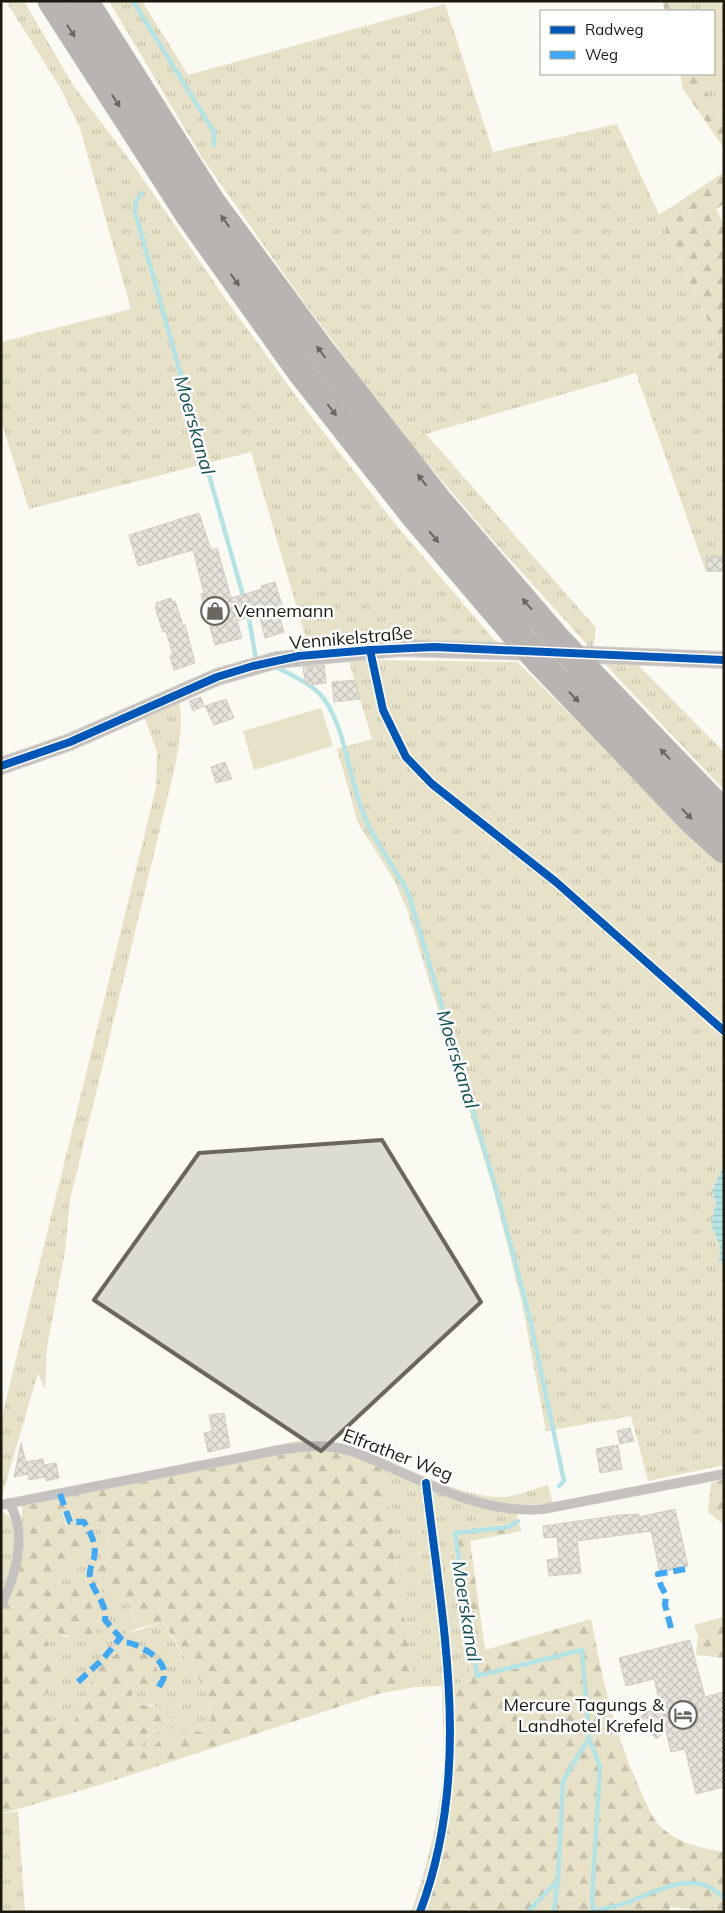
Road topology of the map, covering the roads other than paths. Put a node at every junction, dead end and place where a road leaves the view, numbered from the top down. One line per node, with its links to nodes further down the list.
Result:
1 (52, 1): 6 (highway, one-way to 6, bridge)
2 (84, 1): 5 (highway, one-way to 2, bridge)
3 (724, 660): 4 (street, Vennikelstraße)
4 (1, 766)
5 (724, 814)
6 (724, 849)
7 (724, 1474): 8 (lane, Elfrather Weg)
8 (5, 1504): 9 (lane)
9 (1, 1605)

